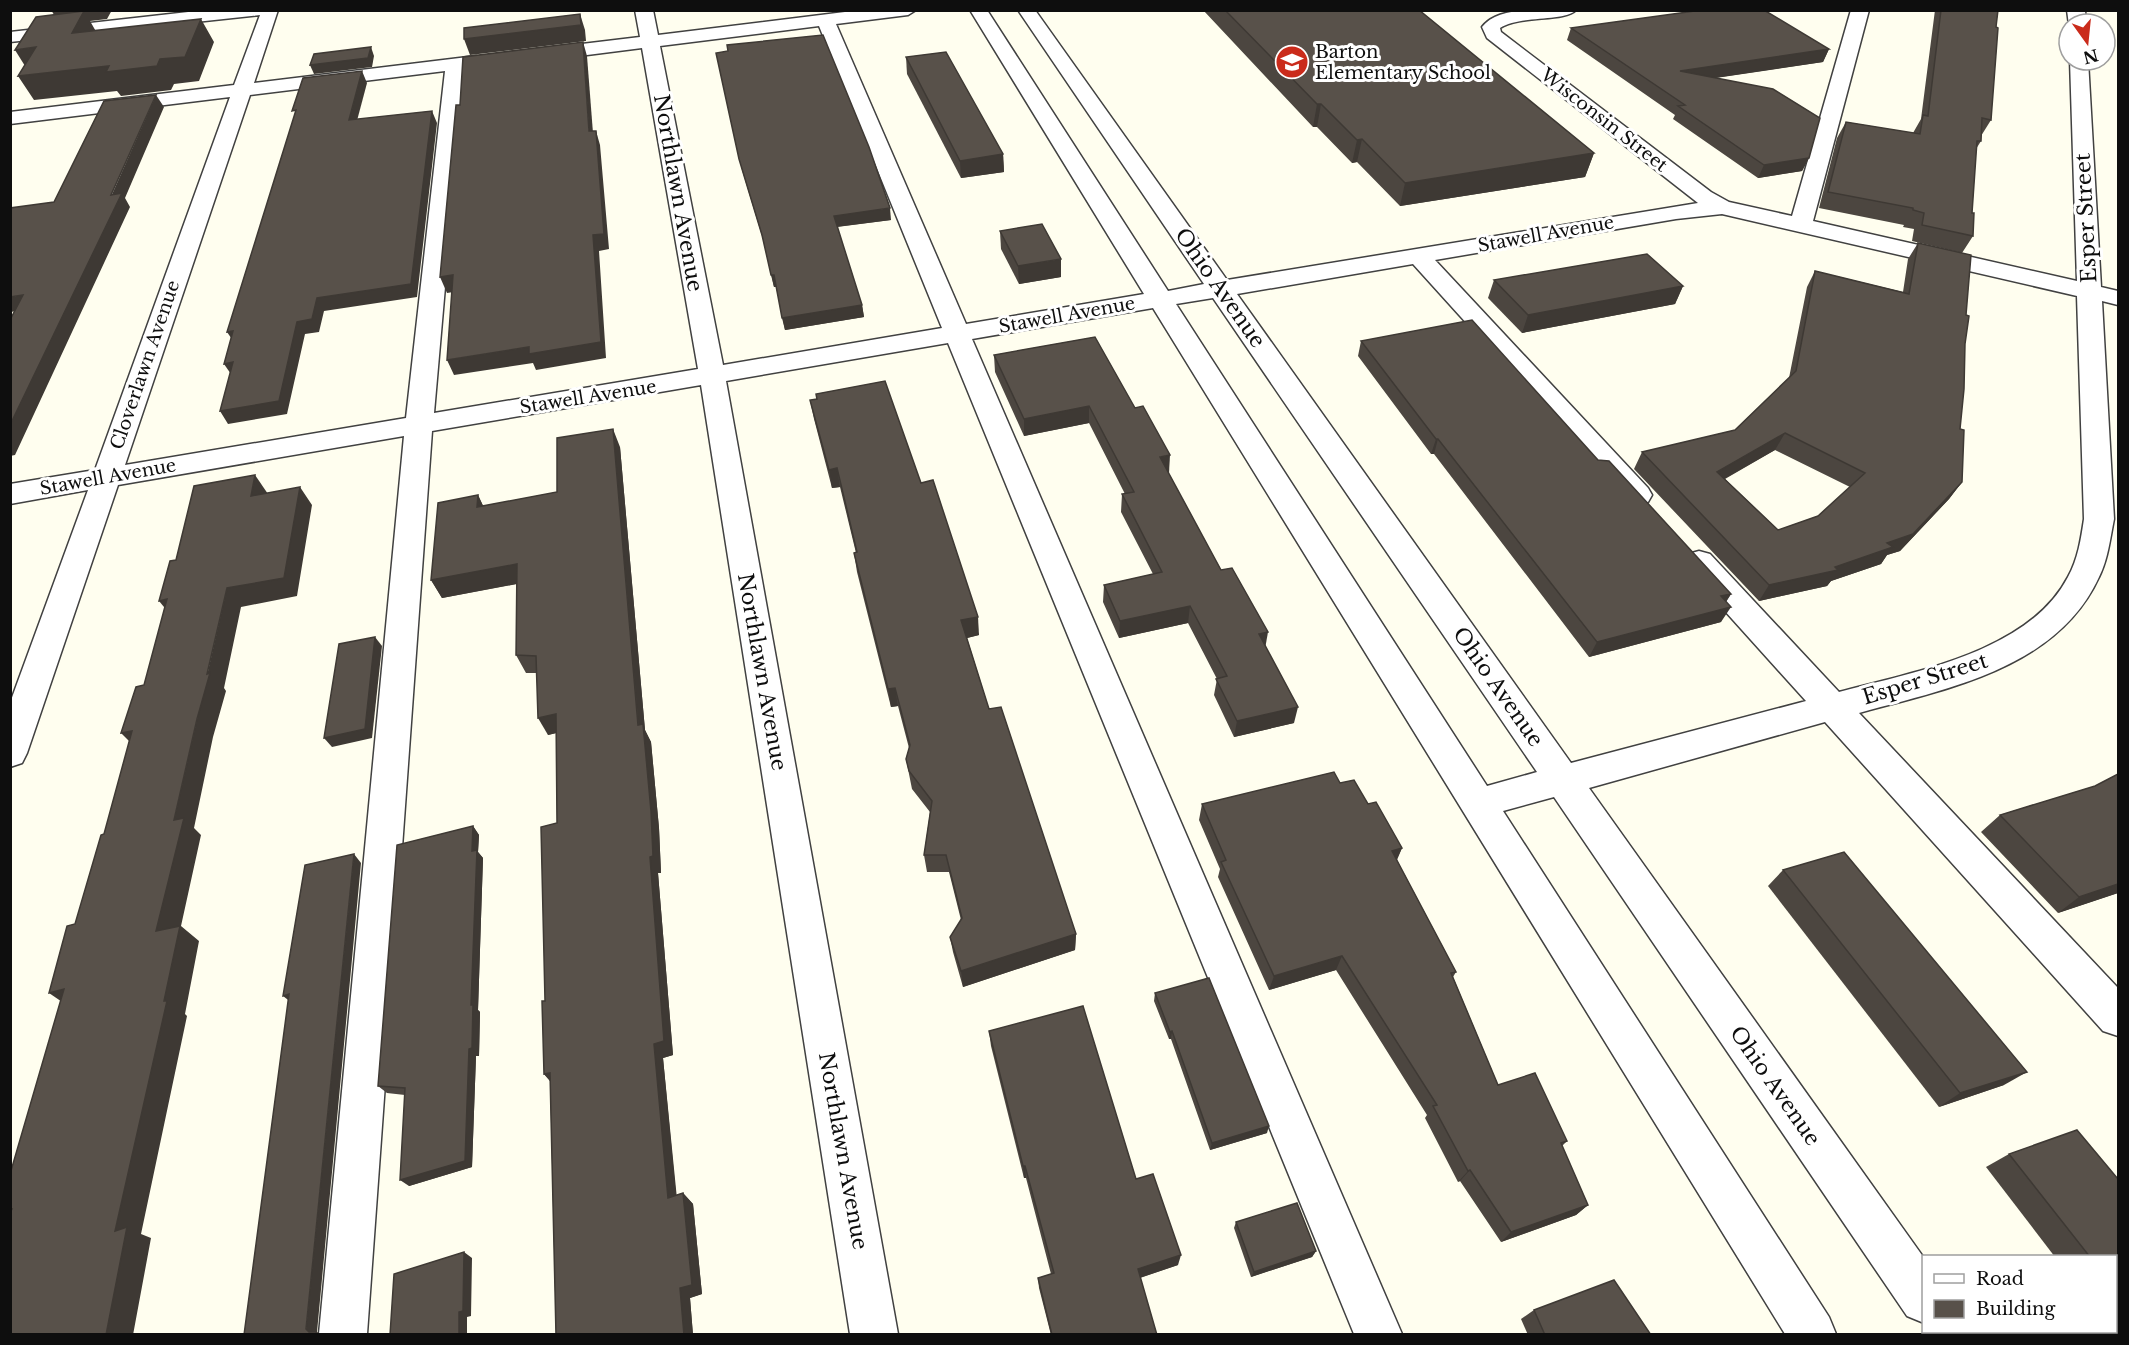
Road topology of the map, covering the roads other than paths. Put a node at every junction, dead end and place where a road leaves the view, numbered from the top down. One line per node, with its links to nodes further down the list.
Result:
1 (259, 10): 11 (street)
2 (270, 10): 17 (street, Cloverlawn Avenue)
3 (908, 10): 9 (street)
4 (978, 10): 16 (street, Ohio Avenue)
5 (1026, 10): 16 (street, Ohio Avenue)
6 (1568, 10): 19 (street, Wisconsin Street)
7 (1860, 10): 20 (street)
8 (28, 16): 11 (street)
9 (825, 20): 10 (street); 26 (street)
10 (647, 26): 12 (street); 27 (street, Northlawn Avenue)
11 (13, 37)
12 (525, 56)
13 (490, 60): 14 (street)
14 (455, 65): 17 (street); 28 (street)
15 (2080, 72): 23 (street, Esper Street)
16 (1046, 78): 22 (street, Ohio Avenue); 25 (street, Ohio Avenue)
17 (241, 90): 18 (street); 29 (street, Cloverlawn Avenue)
18 (10, 118)
19 (1722, 207): 20 (street, Stawell Avenue); 21 (street, Stawell Avenue)
20 (1802, 225): 23 (street, Stawell Avenue)
21 (1418, 255): 22 (street, Stawell Avenue); 31 (street)
22 (1221, 289): 25 (street, Stawell Avenue); 35 (street, Ohio Avenue)
23 (2089, 292): 24 (street, Stawell Avenue); 33 (street, Esper Street)
24 (2118, 298)
25 (1160, 299): 26 (street, Stawell Avenue); 36 (street, Ohio Avenue)
26 (956, 334): 27 (street, Stawell Avenue); 41 (street)
27 (712, 376): 28 (street, Stawell Avenue); 40 (street, Northlawn Avenue)
28 (419, 425): 29 (street, Stawell Avenue); 39 (street)
29 (105, 478): 30 (street, Stawell Avenue); 34 (street, Cloverlawn Avenue)
30 (10, 494)
31 (1654, 513)
32 (1678, 540): 33 (street)
33 (1833, 707): 35 (street, Esper Street); 37 (street)
34 (10, 753)
35 (1564, 781): 36 (street, Esper Street); 38 (street, Ohio Avenue)
36 (1478, 803): 42 (street, Ohio Avenue)
37 (2118, 1017)
38 (1922, 1298)
39 (344, 1335)
40 (874, 1335)
41 (1378, 1335)
42 (1812, 1335)

